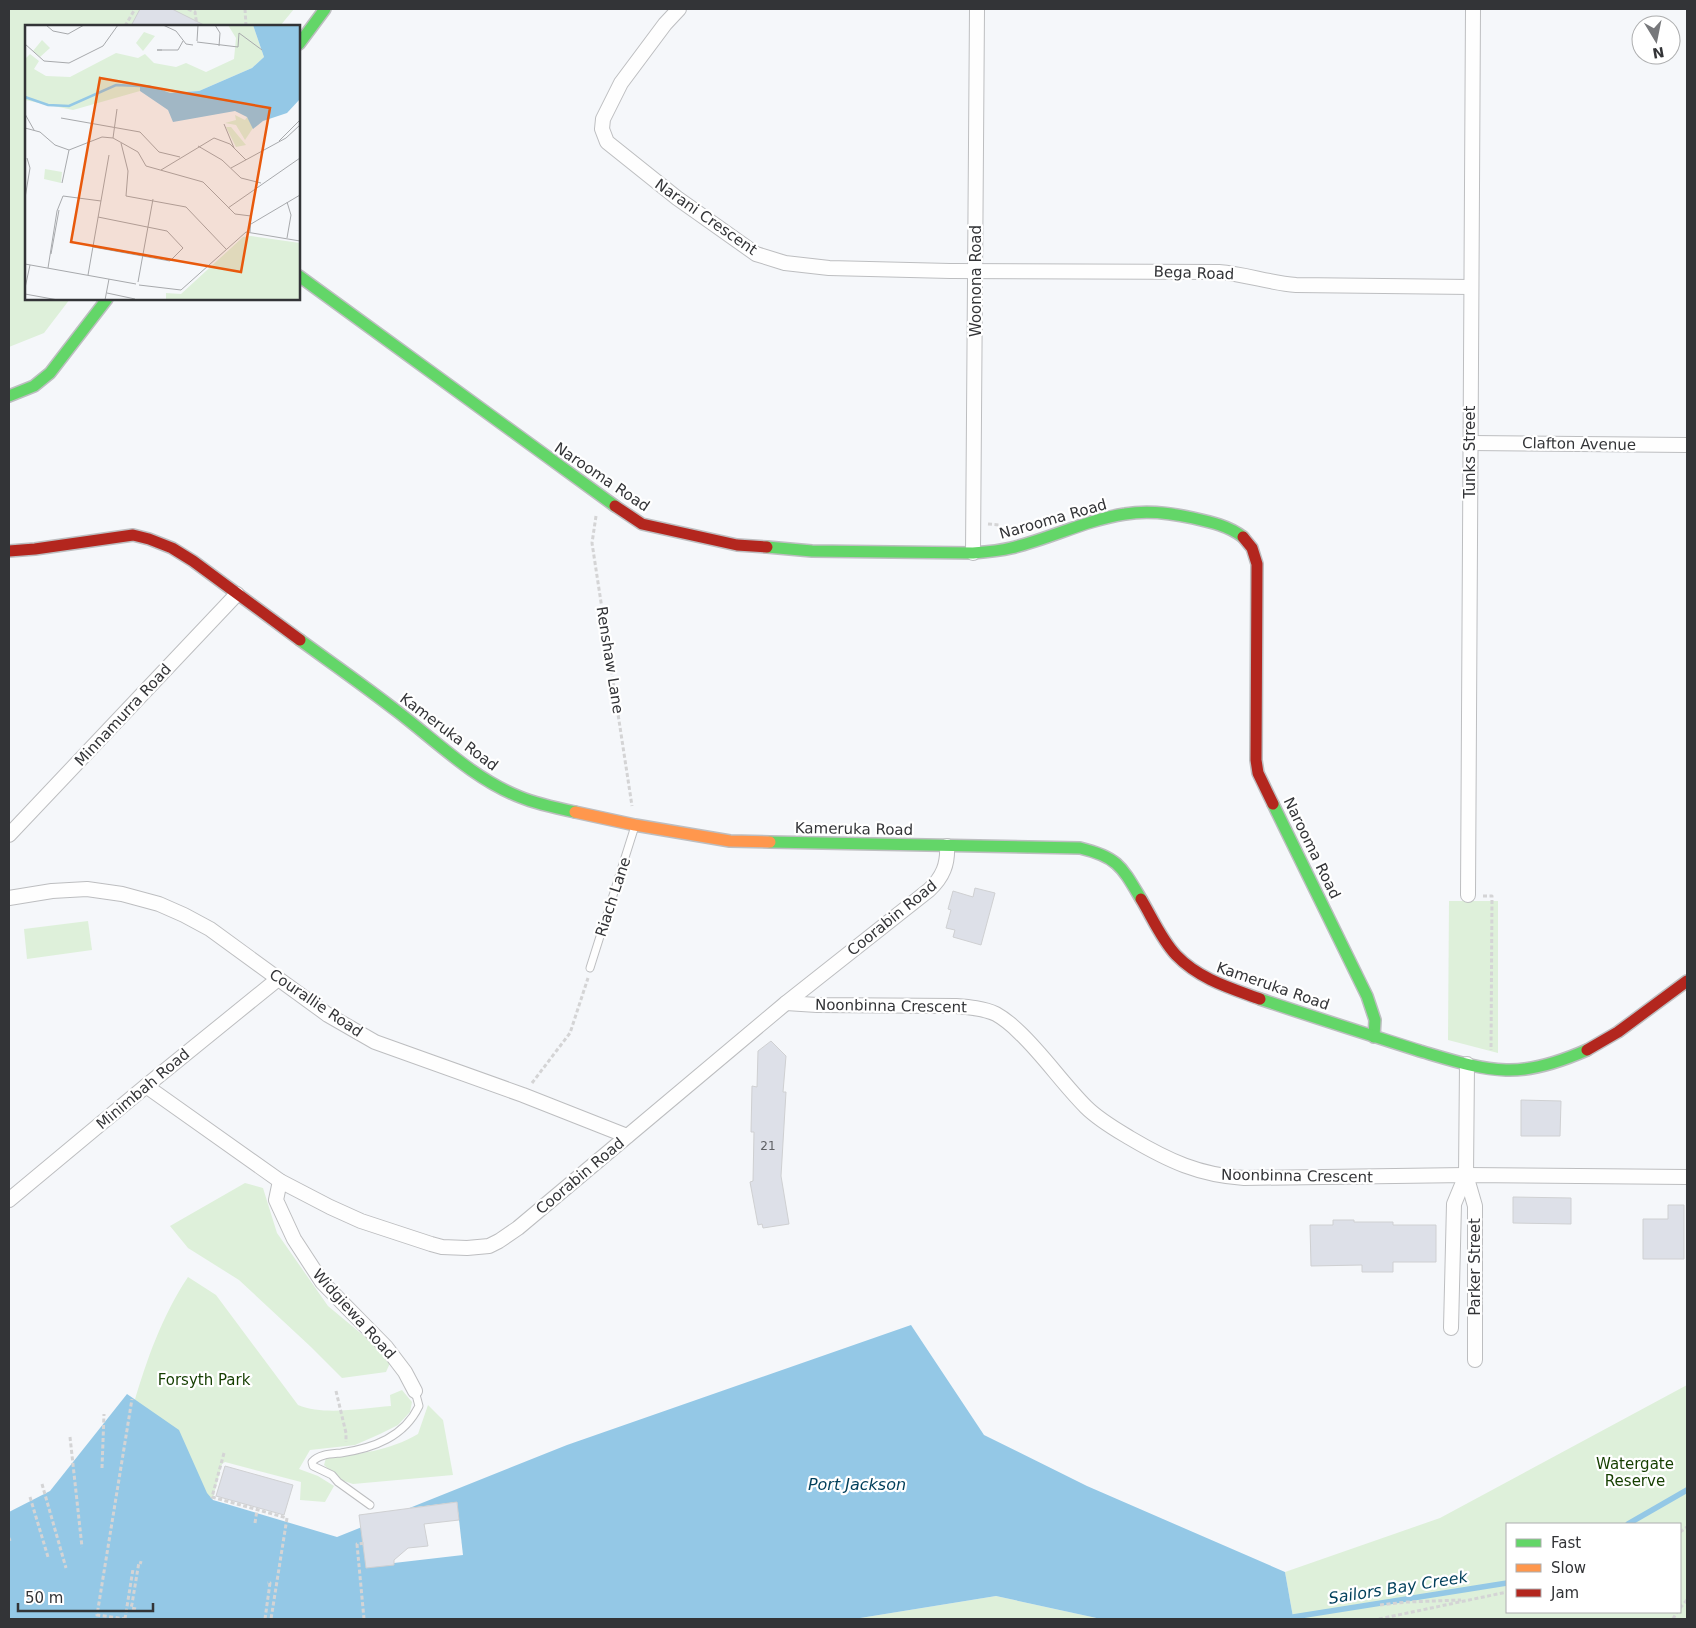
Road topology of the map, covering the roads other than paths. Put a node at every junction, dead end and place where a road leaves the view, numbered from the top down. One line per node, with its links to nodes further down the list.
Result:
1 (325, 9): 5 (street)
2 (679, 9): 6 (street, Narani Crescent)
3 (977, 9): 6 (street, Woonona Road)
4 (1472, 9): 8 (street, Tunks Street)
5 (300, 43)
6 (975, 271): 8 (street, Bega Road); 14 (street, Woonona Road)
7 (300, 277): 14 (street, Narooma Road)
8 (1472, 287): 11 (street, Tunks Street)
9 (106, 300): 10 (street)
10 (9, 396)
11 (1470, 443): 12 (street, Clafton Avenue); 19 (street, Tunks Street)
12 (1687, 445)
13 (9, 551): 15 (street, Kameruka Road)
14 (973, 553): 25 (street, Narooma Road)
15 (237, 594): 16 (street, Kameruka Road); 17 (street, Minnamurra Road)
16 (635, 826): 18 (street, Kameruka Road); 21 (lane, Riach Lane)
17 (9, 835)
18 (947, 846): 24 (street, Coorabin Road); 25 (street, Kameruka Road)
19 (1468, 895)
20 (9, 898): 22 (street, Courallie Road)
21 (590, 968)
22 (278, 979): 27 (street, Minimbah Road); 28 (street, Courallie Road)
23 (1687, 981): 26 (street, Kameruka Road)
24 (786, 1003): 28 (street, Coorabin Road); 29 (street, Noonbinna Crescent)
25 (1374, 1036): 26 (street, Kameruka Road)
26 (1467, 1064): 29 (street, Parker Street)
27 (146, 1086): 31 (street, Coorabin Road); 32 (street, Minimbah Road)
28 (627, 1136): 31 (street, Coorabin Road)
29 (1466, 1175): 30 (street, Noonbinna Crescent); 33 (street, Parker Street); 34 (street, Parker Street)
30 (1687, 1177)
31 (280, 1181): 35 (street, Widgiewa Road)
32 (9, 1200)
33 (1451, 1328)
34 (1475, 1360)
35 (415, 1391): 36 (lane)
36 (370, 1505)

